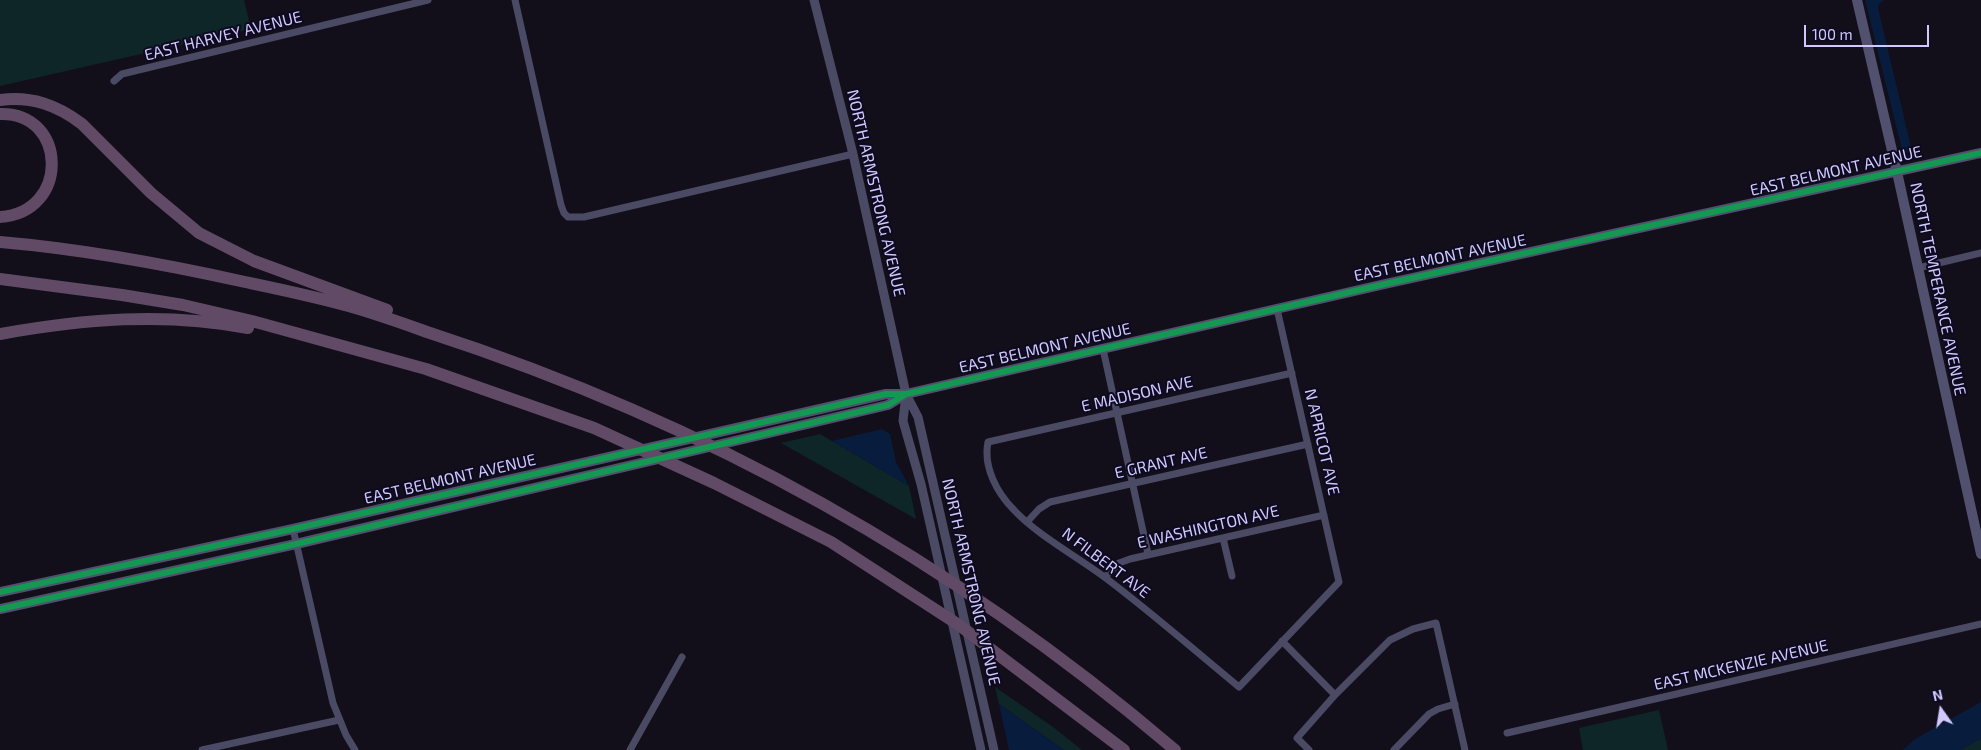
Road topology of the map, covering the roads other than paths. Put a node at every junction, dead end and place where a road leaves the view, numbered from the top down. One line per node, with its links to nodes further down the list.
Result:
1 (428, 0): 5 (street, EAST HARVEY AVENUE)
2 (516, 0): 9 (street)
3 (814, 0): 9 (street, NORTH ARMSTRONG AVENUE)
4 (1857, 0): 10 (main road, NORTH TEMPERANCE AVENUE)
5 (114, 81)
6 (0, 100): 18 (highway)
7 (0, 114): 11 (highway)
8 (1981, 153): 10 (main road, EAST BELMONT AVENUE)
9 (853, 154): 22 (street, NORTH ARMSTRONG AVENUE)
10 (1898, 172): 14 (main road, NORTH TEMPERANCE AVENUE); 16 (main road, EAST BELMONT AVENUE)
11 (0, 217)
12 (0, 242): 18 (highway)
13 (1981, 253): 14 (street)
14 (1918, 268): 33 (main road, NORTH TEMPERANCE AVENUE)
15 (0, 279): 20 (highway)
16 (1278, 309): 19 (main road, EAST BELMONT AVENUE); 21 (street, N APRICOT AVE)
17 (0, 334): 20 (highway)
18 (467, 345): 51 (highway)
19 (1103, 349): 22 (main road, EAST BELMONT AVENUE); 23 (street)
20 (361, 350): 50 (highway)
21 (1292, 373): 23 (street, E MADISON AVE); 25 (street, N APRICOT AVE)
22 (906, 394): 29 (main road, EAST BELMONT AVENUE); 31 (main road, EAST BELMONT AVENUE); 48 (street, NORTH ARMSTRONG AVENUE); 49 (street, NORTH ARMSTRONG AVENUE)
23 (1117, 412): 24 (street, E MADISON AVE); 26 (street)
24 (988, 442): 28 (street, N FILBERT AVE)
25 (1308, 444): 26 (street, E GRANT AVE); 27 (street, N APRICOT AVE)
26 (1132, 483): 28 (street, E GRANT AVE); 32 (street)
27 (1324, 515): 30 (street, E WASHINGTON AVE); 39 (street, N APRICOT AVE)
28 (1027, 522): 35 (street, N FILBERT AVE)
29 (293, 529): 31 (street); 36 (main road, EAST BELMONT AVENUE)
30 (1223, 538): 32 (street, E WASHINGTON AVE); 34 (street)
31 (296, 544): 37 (main road, EAST BELMONT AVENUE); 43 (street)
32 (1148, 554): 35 (street, E WASHINGTON AVE)
33 (1981, 554)
34 (1232, 576)
35 (1105, 577): 39 (street, N FILBERT AVE)
36 (0, 592)
37 (0, 609)
38 (1981, 624): 44 (street, EAST MCKENZIE AVENUE)
39 (1282, 641): 41 (street)
40 (682, 657): 47 (street)
41 (1335, 695): 42 (street); 52 (street)
42 (1455, 704): 53 (street); 54 (street)
43 (339, 720): 45 (street); 46 (street)
44 (1506, 733)
45 (202, 750)
46 (356, 750)
47 (630, 750)
48 (981, 750)
49 (994, 750)
50 (1124, 750)
51 (1175, 750)
52 (1309, 750)
53 (1394, 750)
54 (1465, 750)

